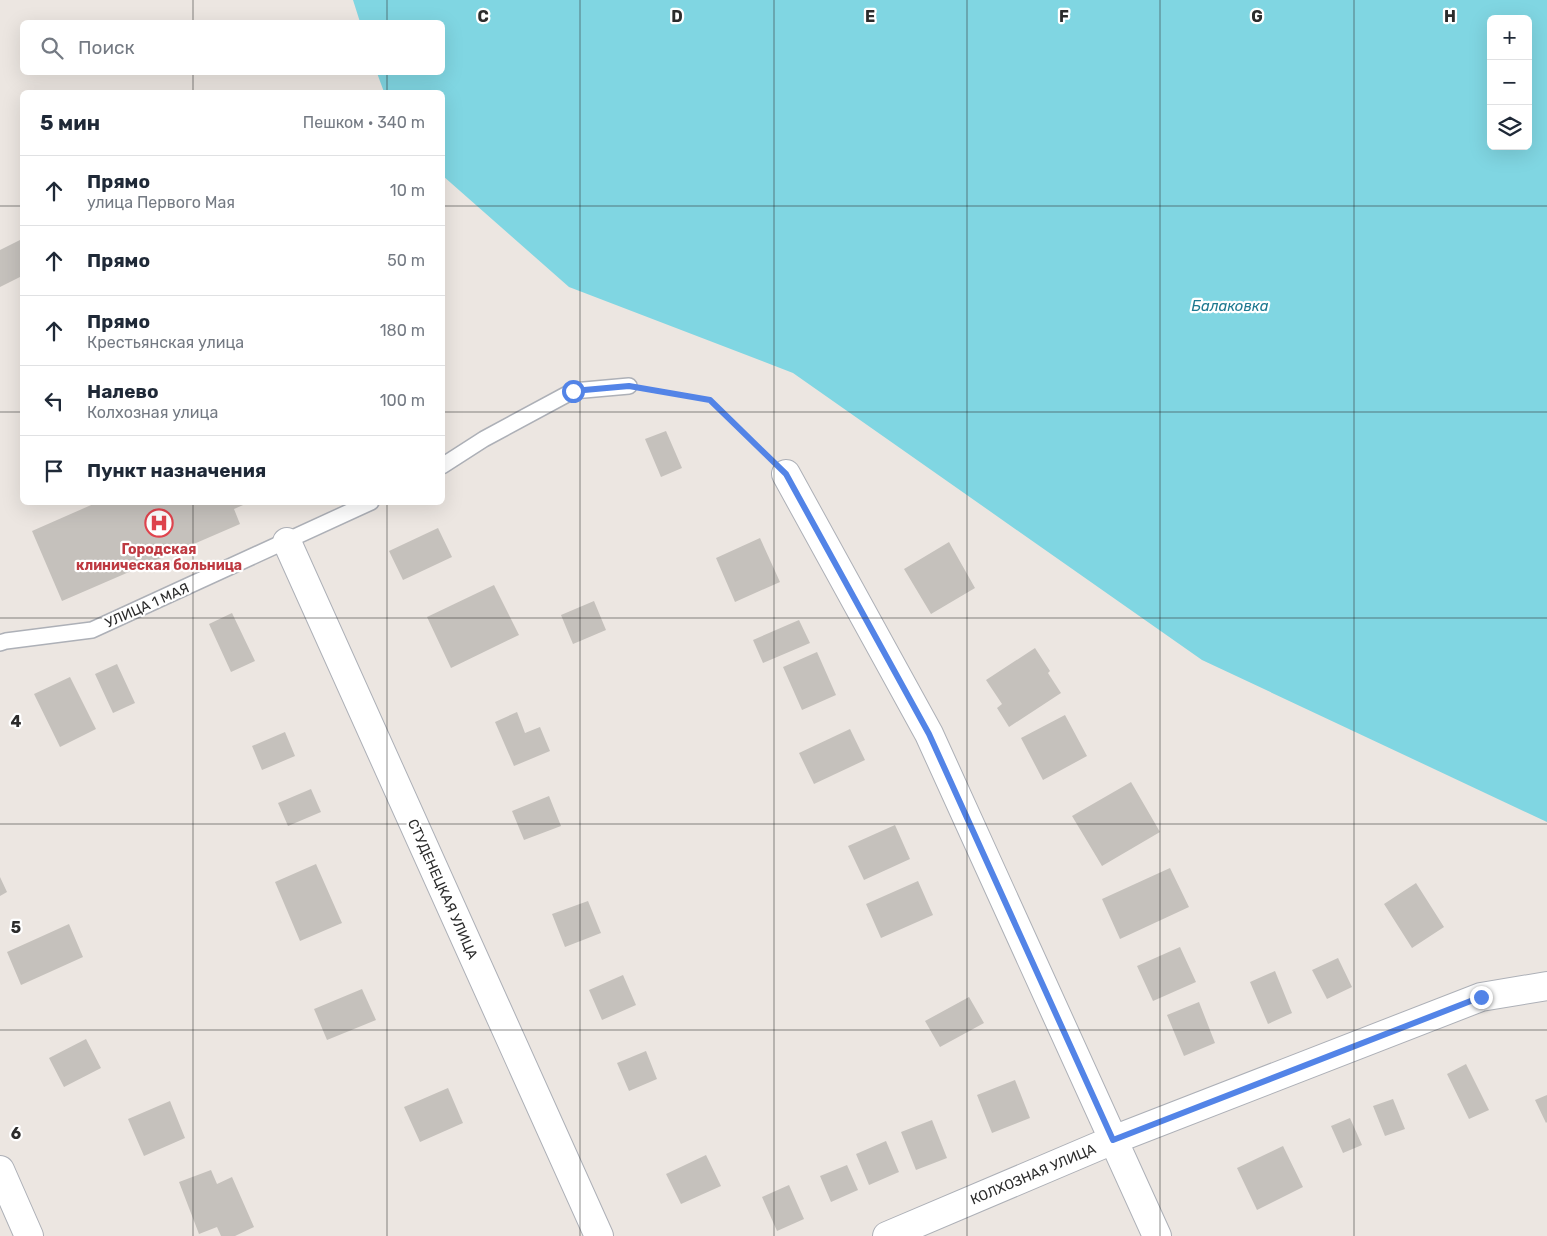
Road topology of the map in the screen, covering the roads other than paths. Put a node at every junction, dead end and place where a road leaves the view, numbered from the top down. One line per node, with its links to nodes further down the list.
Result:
1 (629, 386): 2 (lane)
2 (445, 464)
3 (786, 474): 8 (street)
4 (365, 505): 5 (lane, УЛИЦА 1 МАЯ)
5 (287, 542): 6 (lane, УЛИЦА 1 МАЯ); 11 (street, СТУДЕНЕЦКАЯ УЛИЦА)
6 (0, 643)
7 (1547, 986): 8 (street, КОЛХОЗНАЯ УЛИЦА)
8 (1113, 1140): 12 (street, КОЛХОЗНАЯ УЛИЦА); 13 (street)
9 (0, 1170): 10 (street)
10 (29, 1236)
11 (599, 1236)
12 (887, 1236)
13 (1157, 1236)

